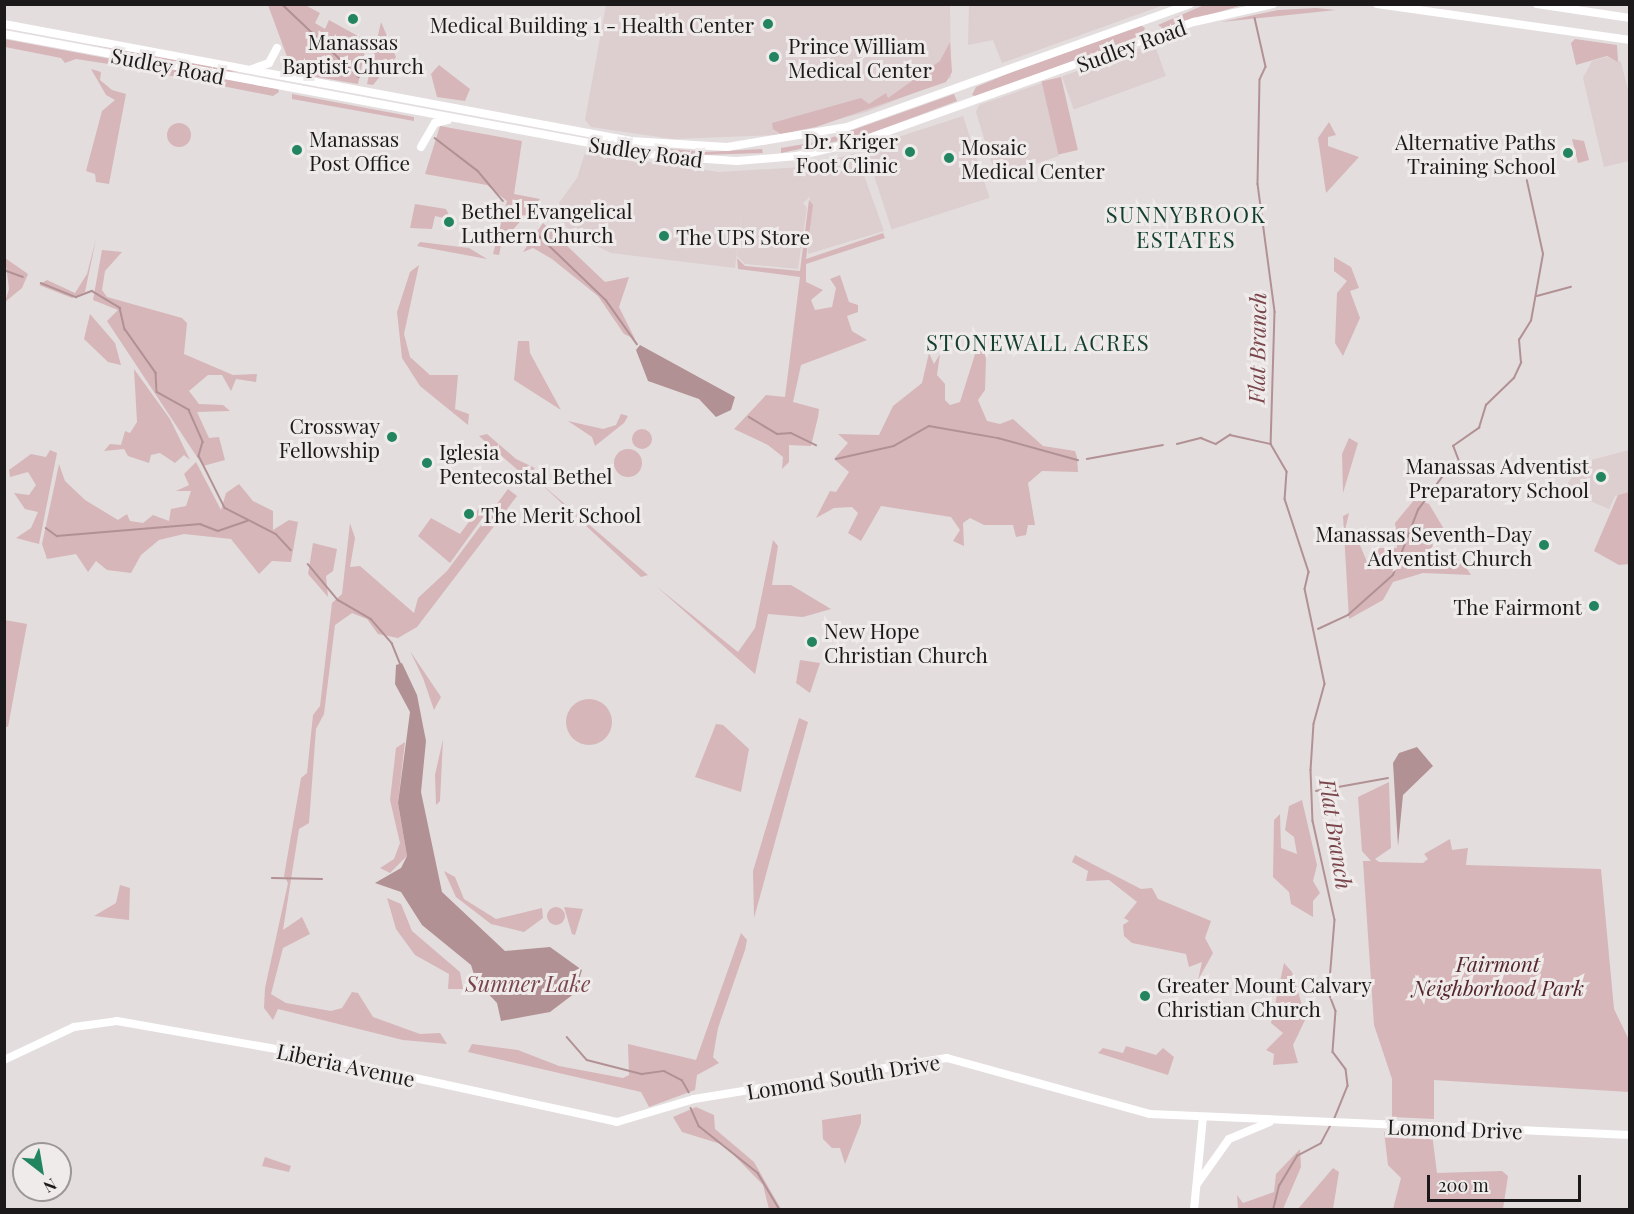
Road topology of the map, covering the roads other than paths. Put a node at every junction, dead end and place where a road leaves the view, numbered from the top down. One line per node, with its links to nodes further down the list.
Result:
1 (1190, 4): 10 (main road, Sudley Road)
2 (1273, 4): 11 (main road, Sudley Road)
3 (1377, 4): 8 (main road)
4 (1536, 4): 5 (main road)
5 (1629, 18)
6 (4, 24): 10 (main road, Sudley Road)
7 (4, 34): 11 (main road, Sudley Road)
8 (1629, 40)
9 (278, 48): 10 (main road)
10 (245, 69)
11 (460, 119): 12 (main road)
12 (421, 147)
13 (4, 1060): 14 (main road, Liberia Avenue)
14 (691, 1100): 15 (main road, Lomond South Drive)
15 (1203, 1117): 16 (main road, Lomond Drive); 18 (main road, Lomond Drive)
16 (1281, 1120): 17 (main road, Lomond Drive); 18 (main road, Lomond Drive)
17 (1629, 1135)
18 (1197, 1184): 19 (main road, Lomond Drive)
19 (1194, 1209)

